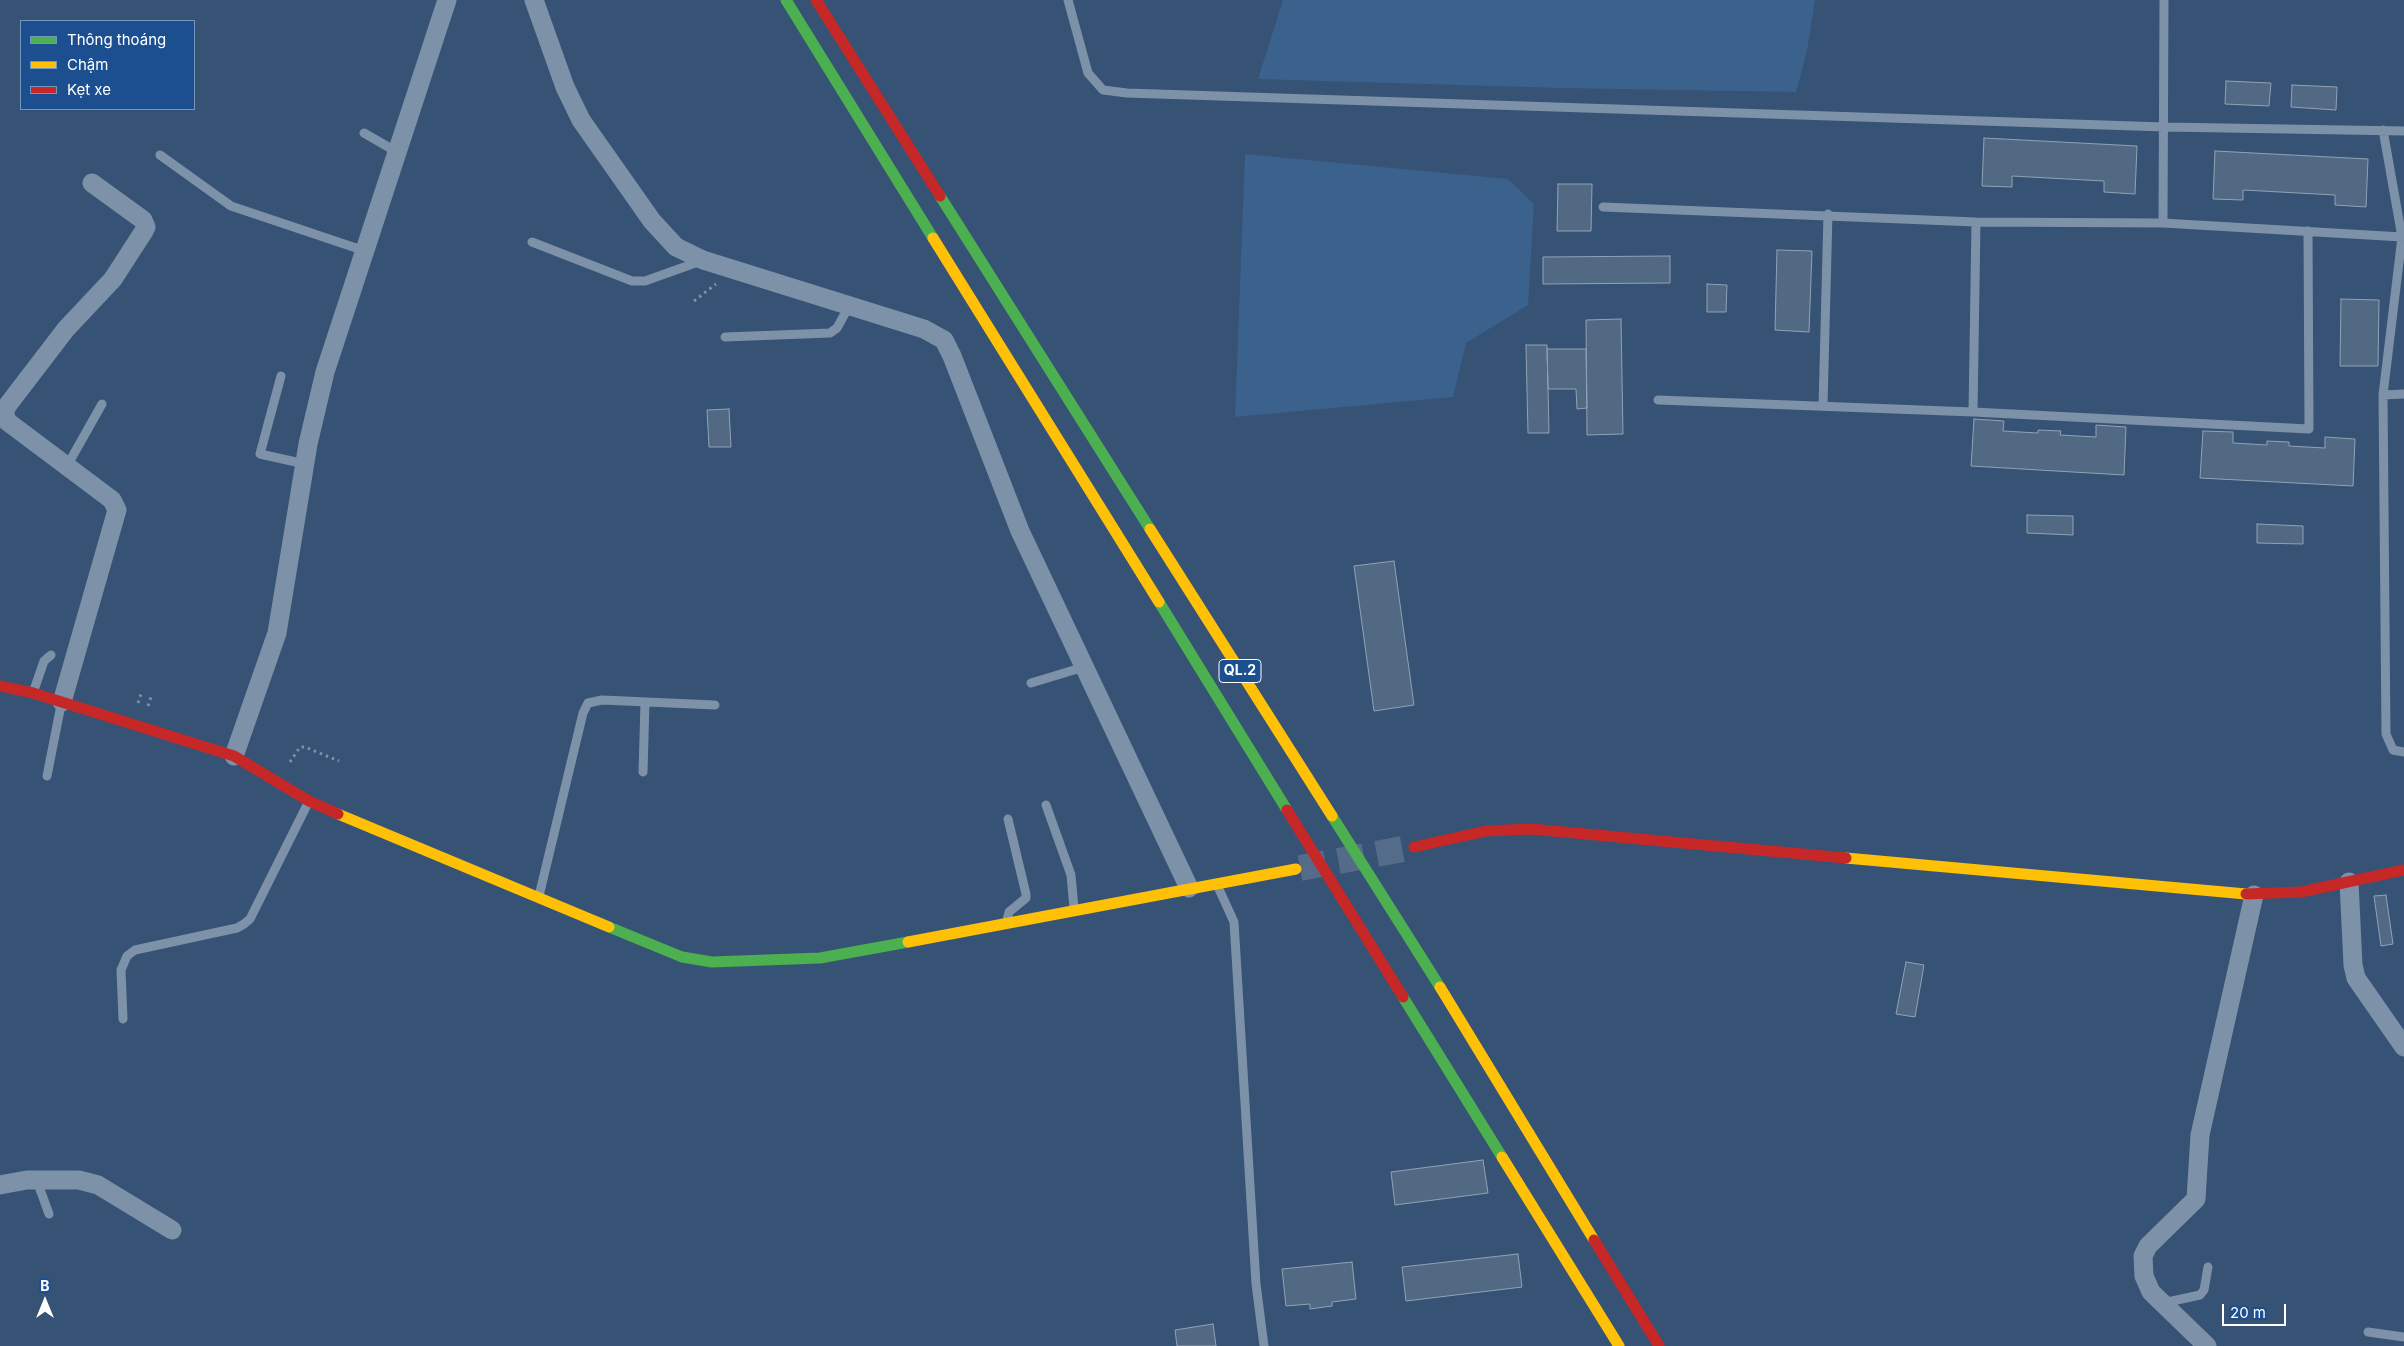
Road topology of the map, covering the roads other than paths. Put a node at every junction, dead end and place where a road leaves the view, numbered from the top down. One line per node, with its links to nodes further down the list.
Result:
1 (447, 0): 11 (street)
2 (534, 0): 22 (street)
3 (786, 0): 70 (main road, QL.2)
4 (816, 0): 71 (main road, QL.2)
5 (1068, 0): 7 (lane)
6 (2164, 0): 7 (lane)
7 (2165, 127): 8 (lane); 17 (lane)
8 (2383, 130): 9 (lane); 19 (lane)
9 (2404, 131)
10 (364, 134): 11 (lane)
11 (397, 152): 21 (street)
12 (160, 155): 21 (lane)
13 (92, 183): 33 (street)
14 (1603, 207): 15 (lane)
15 (1828, 214): 16 (lane); 30 (lane)
16 (1976, 222): 17 (lane); 31 (lane)
17 (2164, 223): 18 (lane)
18 (2308, 231): 19 (lane); 31 (lane)
19 (2402, 237): 27 (lane)
20 (532, 242): 22 (lane)
21 (365, 251): 32 (street)
22 (702, 260): 23 (street)
23 (849, 306): 24 (lane); 35 (street)
24 (725, 337)
25 (281, 376): 32 (lane)
26 (2404, 394): 27 (lane)
27 (2383, 395): 42 (lane)
28 (1658, 400): 30 (lane)
29 (102, 404): 33 (lane)
30 (1823, 406): 31 (lane)
31 (1973, 412)
32 (305, 464): 43 (street)
33 (67, 466): 39 (street)
34 (52, 655): 38 (lane)
35 (1084, 667): 36 (lane); 54 (street)
36 (1031, 683)
37 (0, 686): 38 (main road)
38 (33, 693): 39 (main road)
39 (62, 702): 43 (main road); 45 (lane)
40 (645, 702): 41 (lane); 44 (lane); 56 (lane)
41 (715, 705)
42 (2404, 752)
43 (234, 756): 46 (main road)
44 (643, 772)
45 (46, 776)
46 (309, 801): 56 (main road); 59 (lane)
47 (1046, 806): 57 (lane)
48 (1008, 819): 58 (lane)
49 (1414, 847): 55 (main road)
50 (1296, 868): 53 (main road)
51 (2404, 870): 52 (main road)
52 (2349, 882): 55 (main road); 60 (street)
53 (1217, 885): 54 (main road); 69 (lane)
54 (1188, 888): 57 (main road)
55 (2254, 894): 66 (street)
56 (539, 899): 58 (main road)
57 (1074, 909): 58 (main road)
58 (1006, 922)
59 (123, 1019)
60 (2404, 1047)
61 (37, 1181): 62 (street); 63 (lane); 64 (street)
62 (0, 1185)
63 (49, 1214)
64 (172, 1230)
65 (2208, 1267): 66 (lane)
66 (2162, 1303): 72 (street)
67 (2368, 1332): 68 (lane)
68 (2404, 1337)
69 (1264, 1346)
70 (1619, 1346)
71 (1659, 1346)
72 (2207, 1346)

